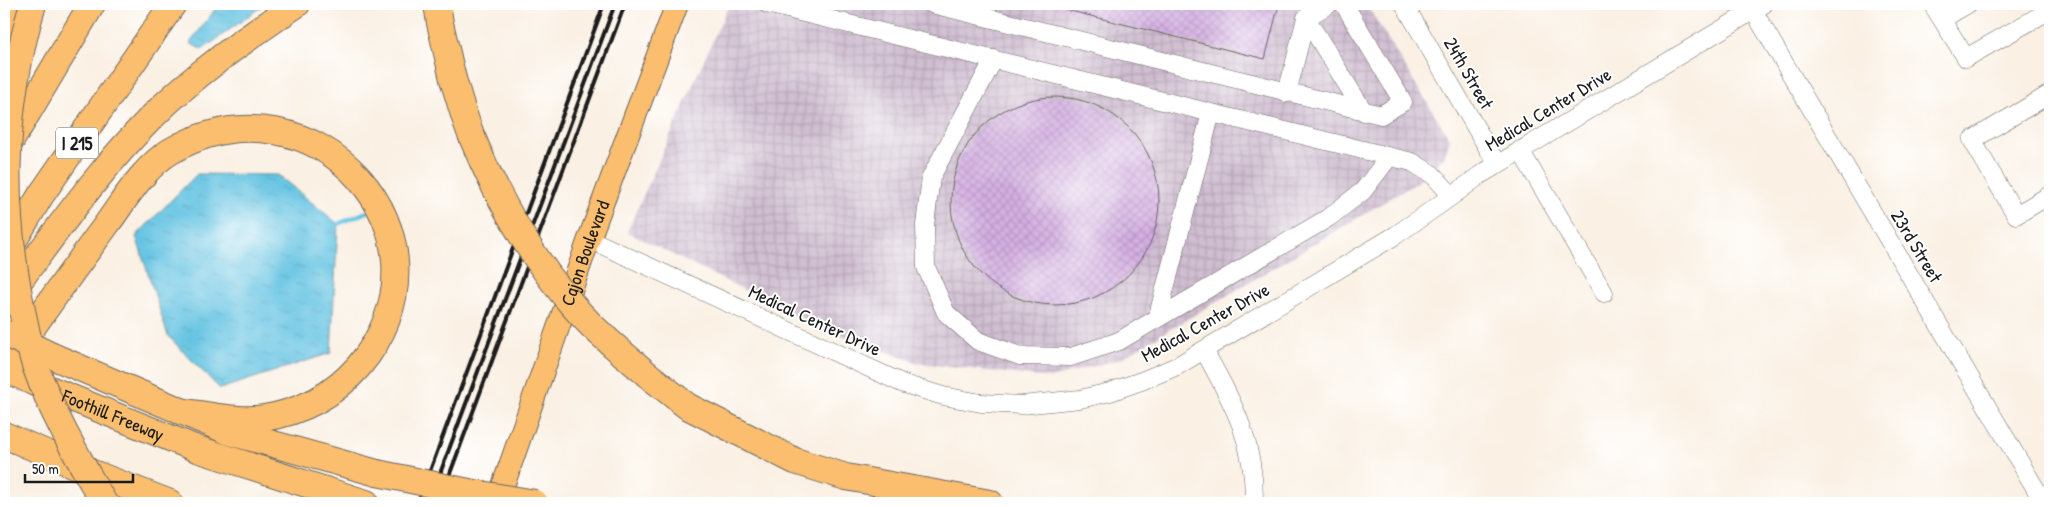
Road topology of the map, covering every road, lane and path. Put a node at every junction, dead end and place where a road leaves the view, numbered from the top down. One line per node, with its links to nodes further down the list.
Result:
1 (17, 4): 19 (highway)
2 (33, 4): 41 (highway, bridge)
3 (92, 4): 26 (highway)
4 (173, 4): 32 (highway, I 215)
5 (297, 4): 34 (highway)
6 (437, 4): 46 (highway, bridge)
7 (677, 4): 31 (main road, Cajon Boulevard)
8 (767, 4): 20 (street)
9 (932, 4): 21 (street)
10 (1329, 4): 17 (street)
11 (1344, 4): 24 (street)
12 (1404, 4): 28 (street, 24th Street)
13 (1932, 4): 18 (street)
14 (1968, 4): 18 (street)
15 (1759, 7): 25 (street, Medical Center Drive); 48 (street, 23rd Street)
16 (2050, 10): 18 (street)
17 (1306, 18): 21 (street); 24 (street)
18 (1942, 19)
19 (4, 44)
20 (994, 59): 23 (street); 35 (street)
21 (1287, 93): 24 (street)
22 (2050, 94): 29 (street)
23 (1211, 112): 27 (street); 35 (street)
24 (1364, 112)
25 (1520, 150): 28 (street, Medical Center Drive); 33 (street)
26 (4, 153)
27 (1389, 157): 30 (street); 35 (street)
28 (1498, 164): 30 (street, Medical Center Drive)
29 (2050, 195)
30 (1452, 196): 37 (street, Medical Center Drive)
31 (589, 239): 37 (street, Medical Center Drive); 44 (main road, Cajon Boulevard)
32 (4, 257)
33 (1604, 293)
34 (4, 301)
35 (1157, 319)
36 (4, 333): 39 (highway, bridge)
37 (1204, 350): 47 (street)
38 (4, 368): 39 (highway); 43 (highway, Foothill Freeway)
39 (180, 411): 45 (highway, bridge)
40 (7, 436): 42 (highway)
41 (104, 503)
42 (170, 503)
43 (366, 503)
44 (497, 503)
45 (535, 503)
46 (990, 503)
47 (1254, 503)
48 (2044, 503)

